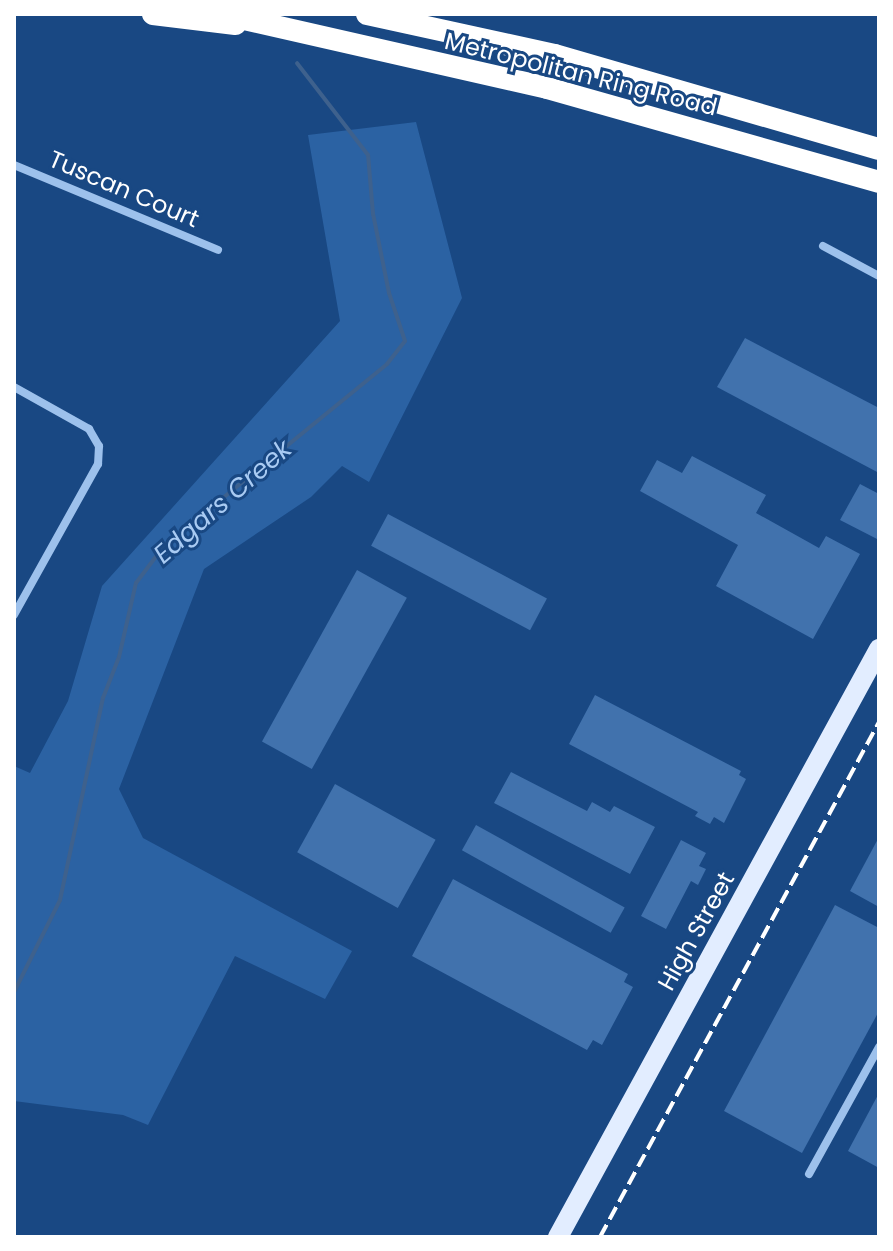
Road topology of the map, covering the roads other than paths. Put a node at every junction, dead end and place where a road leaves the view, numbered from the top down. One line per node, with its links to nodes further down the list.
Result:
1 (153, 14): 5 (highway)
2 (222, 14): 5 (highway, Metropolitan Ring Road)
3 (367, 14): 6 (highway, Metropolitan Ring Road)
4 (435, 14): 6 (highway)
5 (308, 33): 9 (highway, Metropolitan Ring Road)
6 (555, 55): 7 (highway, Metropolitan Ring Road)
7 (879, 149)
8 (14, 165): 11 (street, Tuscan Court)
9 (879, 182)
10 (823, 246): 12 (street)
11 (218, 250)
12 (879, 276)
13 (14, 387): 14 (street)
14 (14, 615)
15 (879, 649): 18 (main road, High Street)
16 (879, 1047): 17 (street)
17 (809, 1174)
18 (558, 1237)

